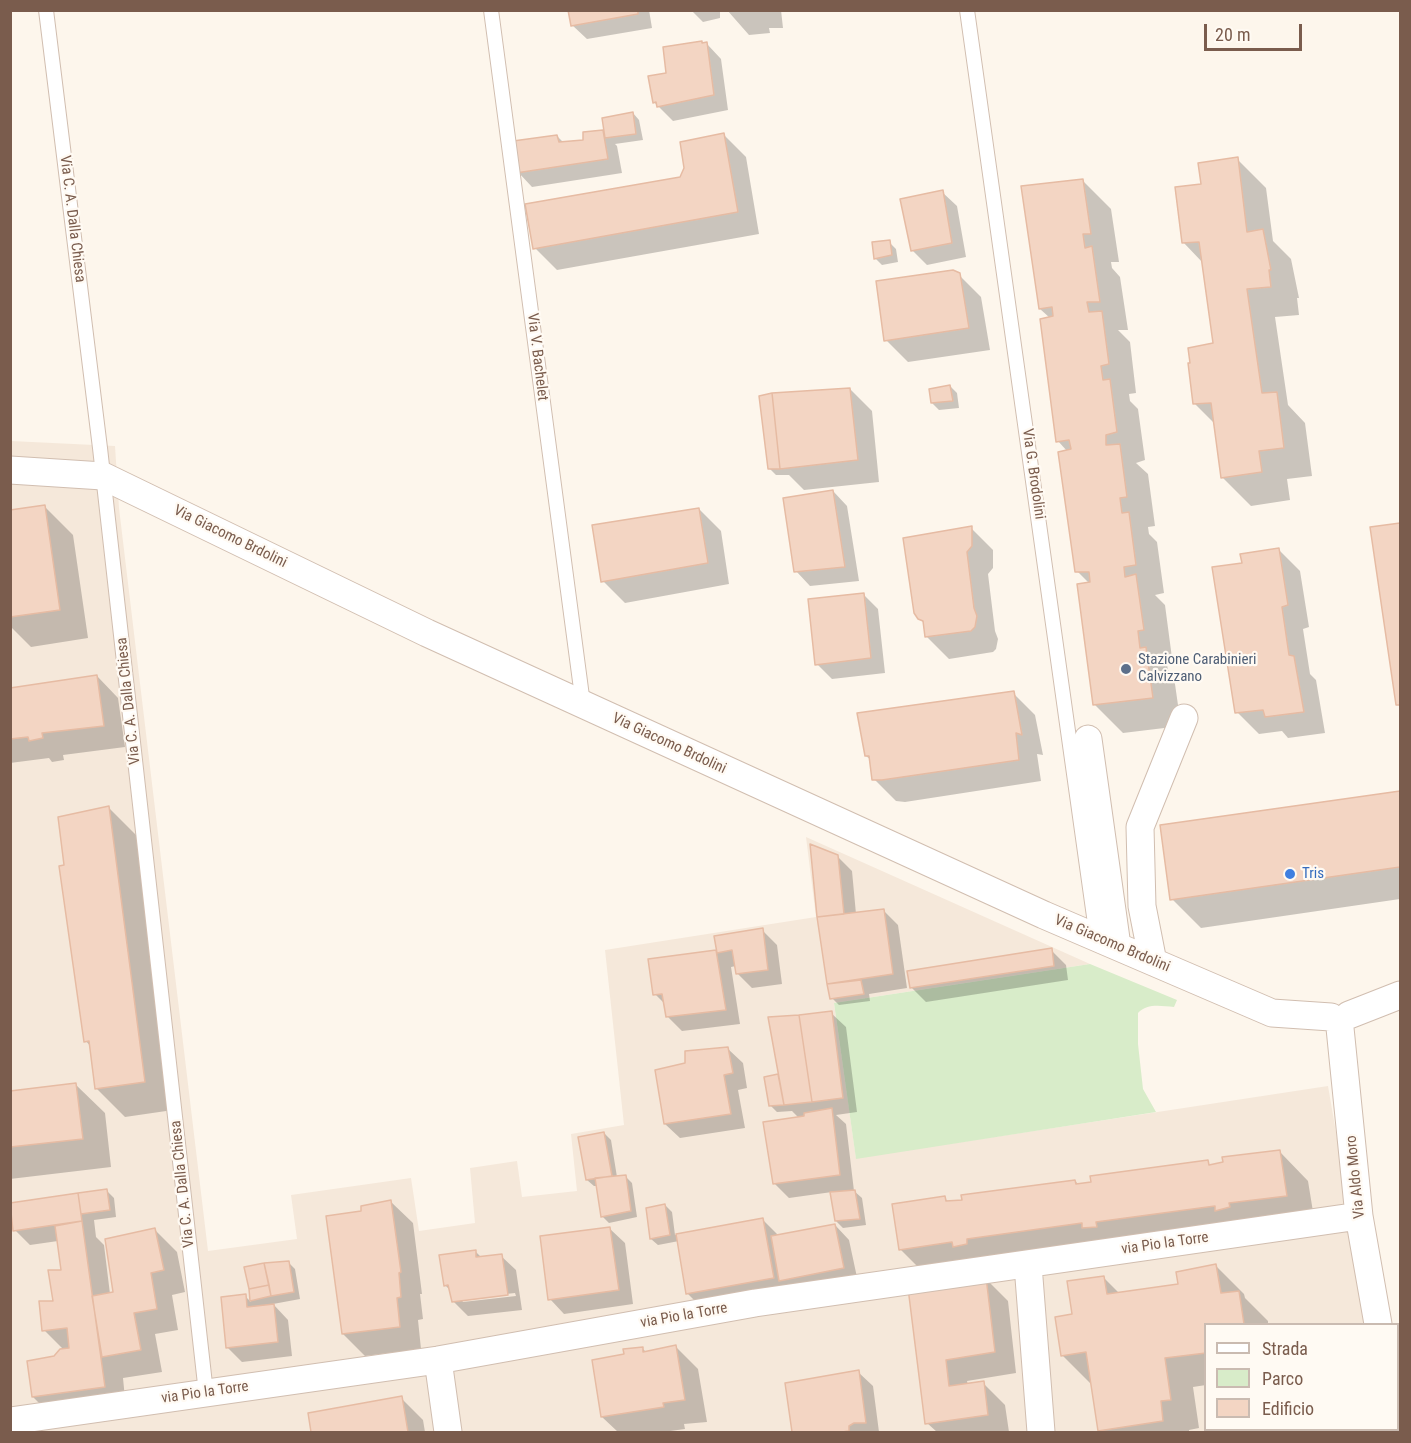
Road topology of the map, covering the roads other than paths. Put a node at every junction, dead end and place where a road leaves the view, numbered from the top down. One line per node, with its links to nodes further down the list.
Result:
1 (46, 10): 5 (lane, Via C. A. Dalla Chiesa)
2 (492, 10): 6 (lane, Via V. Bachelet)
3 (967, 10): 9 (lane, Via G. Brodolini)
4 (10, 470): 5 (street, Via Giacomo Brdolini)
5 (103, 476): 6 (street, Via Giacomo Brdolini); 17 (lane, Via C. A. Dalla Chiesa)
6 (583, 704): 9 (street, Via Giacomo Brdolini)
7 (1184, 718): 10 (street)
8 (1088, 739): 9 (street)
9 (1107, 942): 10 (street, Via Giacomo Brdolini)
10 (1153, 962): 12 (street, Via Giacomo Brdolini)
11 (1401, 995): 12 (street)
12 (1340, 1020): 13 (street, Via Aldo Moro)
13 (1359, 1216): 14 (street, via Pio la Torre); 15 (street, Via Aldo Moro)
14 (1028, 1265): 16 (street, via Pio la Torre); 20 (street)
15 (1378, 1323)
16 (438, 1360): 17 (street, via Pio la Torre); 19 (street)
17 (206, 1393): 18 (street, via Pio la Torre)
18 (10, 1421)
19 (448, 1432)
20 (1041, 1432)

